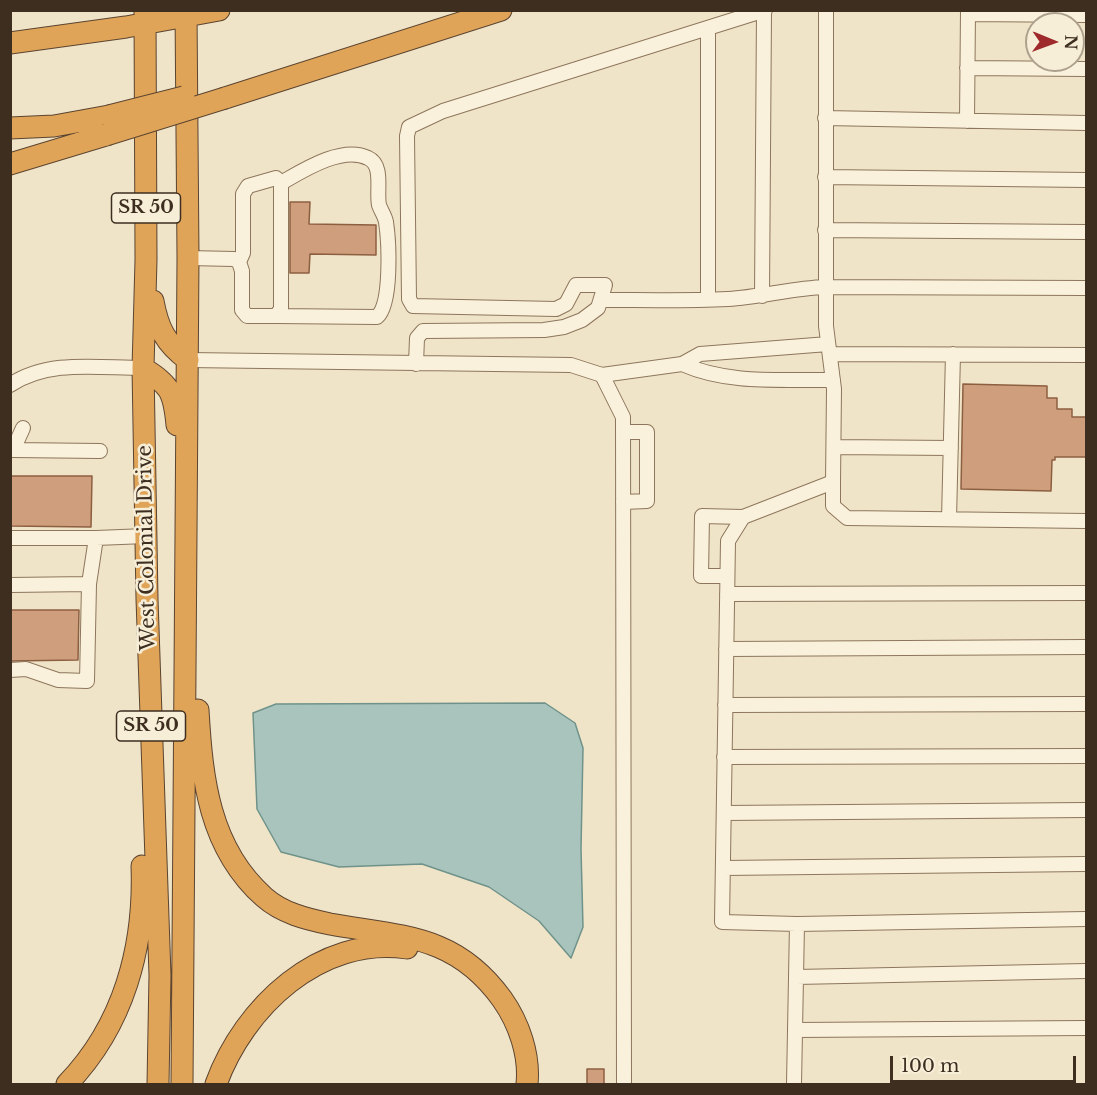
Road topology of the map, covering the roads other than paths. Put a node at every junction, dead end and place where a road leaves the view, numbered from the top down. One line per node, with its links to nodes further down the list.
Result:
1 (219, 10): 6 (highway)
2 (501, 10): 16 (highway, bridge)
3 (826, 10): 13 (street)
4 (764, 11): 9 (street); 29 (street)
5 (968, 12): 7 (street); 11 (street)
6 (186, 14): 8 (highway); 24 (highway, West Colonial Drive / SR 50)
7 (1086, 15)
8 (145, 17): 10 (highway); 25 (highway, West Colonial Drive / SR 50)
9 (708, 28): 30 (street); 31 (street)
10 (10, 43)
11 (967, 68): 12 (street); 14 (street)
12 (1086, 69)
13 (825, 118): 14 (street); 19 (street)
14 (967, 121): 15 (street)
15 (1086, 123)
16 (107, 125): 17 (highway); 18 (highway)
17 (10, 128)
18 (10, 164)
19 (825, 177): 20 (street); 22 (street)
20 (1086, 180)
21 (281, 183): 26 (street); 32 (street); 32 (street)
22 (825, 230): 23 (street); 27 (street)
23 (1086, 232)
24 (188, 258): 26 (street); 36 (highway, West Colonial Drive / SR 50)
25 (146, 260): 36 (highway); 39 (highway, West Colonial Drive / SR 50)
26 (239, 262): 32 (street)
27 (826, 287): 28 (street); 29 (street); 33 (street)
28 (1086, 288)
29 (762, 296): 30 (street)
30 (708, 299): 31 (street)
31 (602, 300): 37 (street)
32 (276, 316)
33 (829, 349): 34 (street); 38 (street); 41 (street)
34 (953, 354): 35 (street); 46 (street)
35 (1086, 355)
36 (188, 360): 37 (street); 50 (highway, West Colonial Drive / SR 50)
37 (416, 364): 40 (street)
38 (682, 364): 40 (street); 41 (street)
39 (143, 368): 42 (street); 50 (highway); 54 (highway, West Colonial Drive / SR 50)
40 (602, 375): 44 (street)
41 (833, 380): 45 (street)
42 (10, 385)
43 (23, 428): 47 (street)
44 (623, 432): 49 (street); 49 (street)
45 (834, 447): 46 (street); 48 (street)
46 (951, 448): 52 (street)
47 (100, 451)
48 (833, 482): 51 (street); 52 (street)
49 (623, 501): 86 (street)
50 (186, 512): 82 (highway, West Colonial Drive / SR 50); 85 (highway)
51 (743, 517): 57 (street); 57 (street)
52 (949, 519): 53 (street)
53 (1086, 521)
54 (146, 536): 56 (street); 62 (highway, West Colonial Drive / SR 50)
55 (10, 538): 56 (street)
56 (96, 538): 58 (street)
57 (727, 576): 61 (street)
58 (89, 584): 59 (street); 65 (street)
59 (10, 585)
60 (1086, 593): 61 (street)
61 (727, 594): 64 (street)
62 (147, 599): 80 (highway); 81 (highway, West Colonial Drive / SR 50)
63 (1086, 647): 64 (street)
64 (726, 649): 67 (street)
65 (10, 670)
66 (1086, 704): 67 (street)
67 (725, 705): 69 (street)
68 (1086, 756): 69 (street)
69 (724, 758): 71 (street)
70 (1086, 810): 71 (street)
71 (724, 813): 73 (street)
72 (1086, 864): 73 (street)
73 (723, 868): 75 (street)
74 (1086, 919): 75 (street)
75 (797, 924): 77 (street)
76 (1086, 971): 77 (street)
77 (796, 977): 79 (street)
78 (1086, 1028): 79 (street)
79 (795, 1030): 87 (street)
80 (67, 1084)
81 (158, 1084)
82 (182, 1084)
83 (216, 1084): 84 (highway)
84 (517, 1084)
85 (527, 1084)
86 (624, 1084)
87 (794, 1084)

